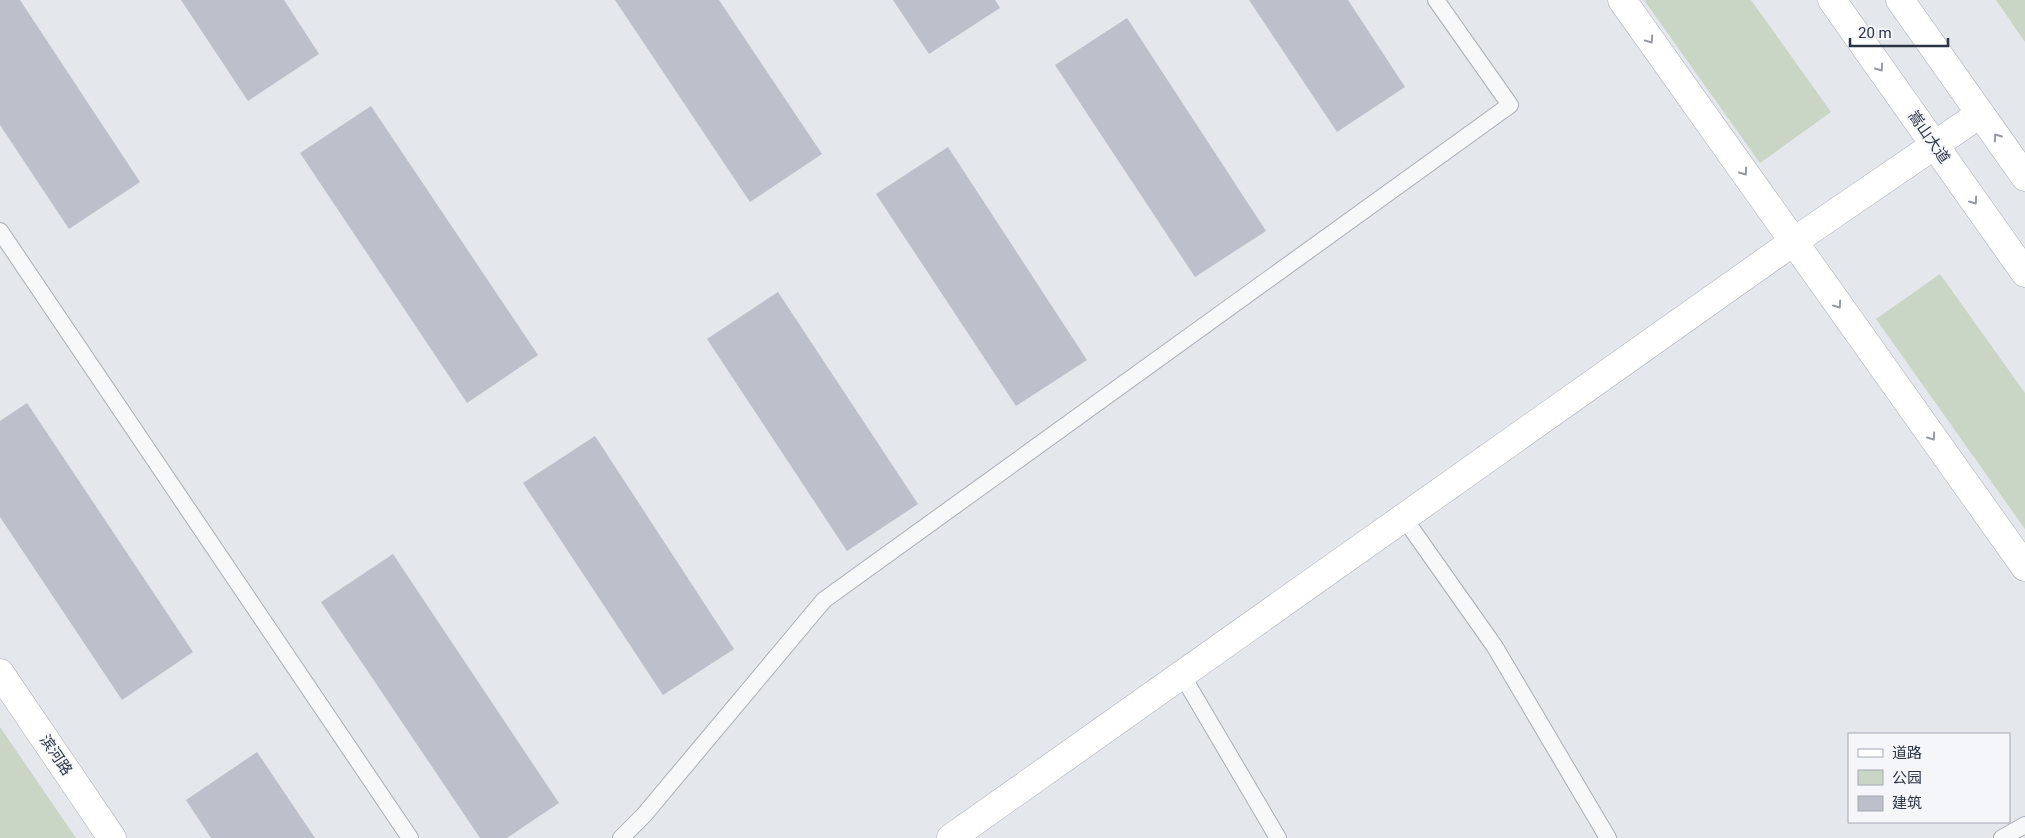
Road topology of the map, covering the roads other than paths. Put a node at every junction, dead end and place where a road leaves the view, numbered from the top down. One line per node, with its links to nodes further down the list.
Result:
1 (1436, 0): 18 (lane)
2 (1622, 0): 9 (main road, one-way to 9)
3 (1832, 0): 6 (main road, 嵩山大道, one-way to 6)
4 (1900, 0): 5 (main road)
5 (1980, 114): 6 (main road); 7 (main road, one-way to 5)
6 (1935, 146): 9 (main road); 10 (main road, 嵩山大道, one-way to 10)
7 (2025, 177)
8 (0, 231): 17 (lane)
9 (1794, 242): 11 (main road); 12 (main road, one-way to 12)
10 (2025, 273)
11 (1404, 518): 14 (main road); 21 (lane)
12 (2025, 567)
13 (0, 672): 16 (main road, 滨河路)
14 (1182, 675): 19 (main road); 20 (lane)
15 (2025, 825): 22 (lane)
16 (112, 838)
17 (410, 838)
18 (621, 838)
19 (951, 838)
20 (1278, 838)
21 (1608, 838)
22 (2002, 838)

